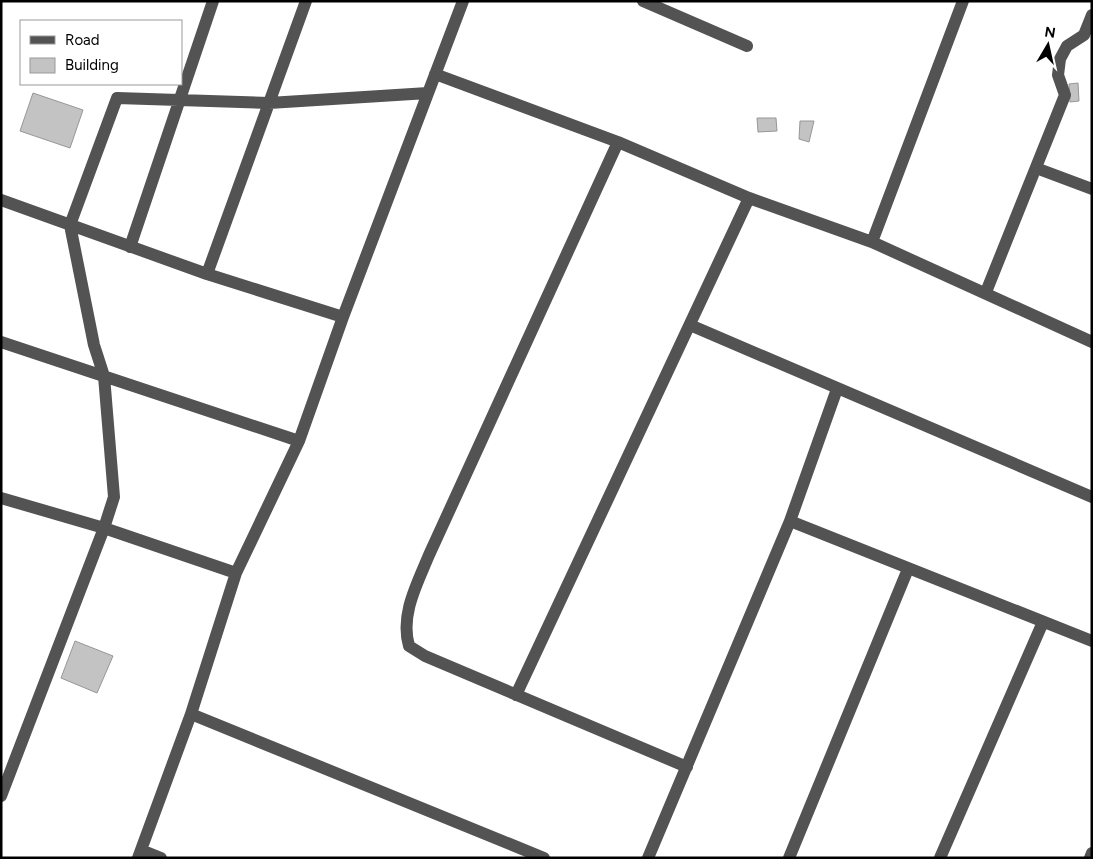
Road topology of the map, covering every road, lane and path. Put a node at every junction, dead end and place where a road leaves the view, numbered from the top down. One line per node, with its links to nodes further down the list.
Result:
1 (213, 1): 10 (street)
2 (306, 1): 11 (street)
3 (464, 1): 8 (street)
4 (643, 1): 7 (street)
5 (963, 1): 18 (street)
6 (1092, 15): 13 (street)
7 (747, 46)
8 (436, 74): 9 (street); 12 (street)
9 (428, 93): 11 (street); 22 (street)
10 (180, 100): 11 (street); 17 (street); 19 (street)
11 (269, 102): 20 (street)
12 (618, 142): 15 (street); 37 (street)
13 (1036, 168): 14 (street); 21 (street)
14 (1092, 189)
15 (749, 198): 18 (street); 23 (street)
16 (1, 200): 17 (street)
17 (70, 225): 19 (street); 26 (street)
18 (872, 242): 21 (street)
19 (130, 247): 20 (street)
20 (207, 274): 22 (street)
21 (986, 292): 25 (street)
22 (343, 317): 28 (street)
23 (690, 325): 27 (street); 37 (street)
24 (1, 342): 26 (street)
25 (1092, 342)
26 (104, 376): 28 (street); 32 (street)
27 (837, 389): 29 (street); 31 (street)
28 (299, 441): 34 (street)
29 (1092, 497)
30 (1, 498): 32 (street)
31 (790, 521): 33 (street); 39 (street)
32 (104, 528): 34 (street); 40 (street)
33 (908, 569): 35 (street); 46 (street)
34 (236, 573): 38 (street)
35 (1043, 622): 36 (street); 47 (street)
36 (1092, 641)
37 (516, 695): 39 (street)
38 (191, 714): 41 (street); 44 (street)
39 (687, 767): 45 (street)
40 (1, 796)
41 (139, 854): 43 (street)
42 (1092, 854): 48 (street)
43 (162, 858)
44 (544, 858)
45 (648, 858)
46 (789, 858)
47 (940, 858)
48 (1090, 858)

